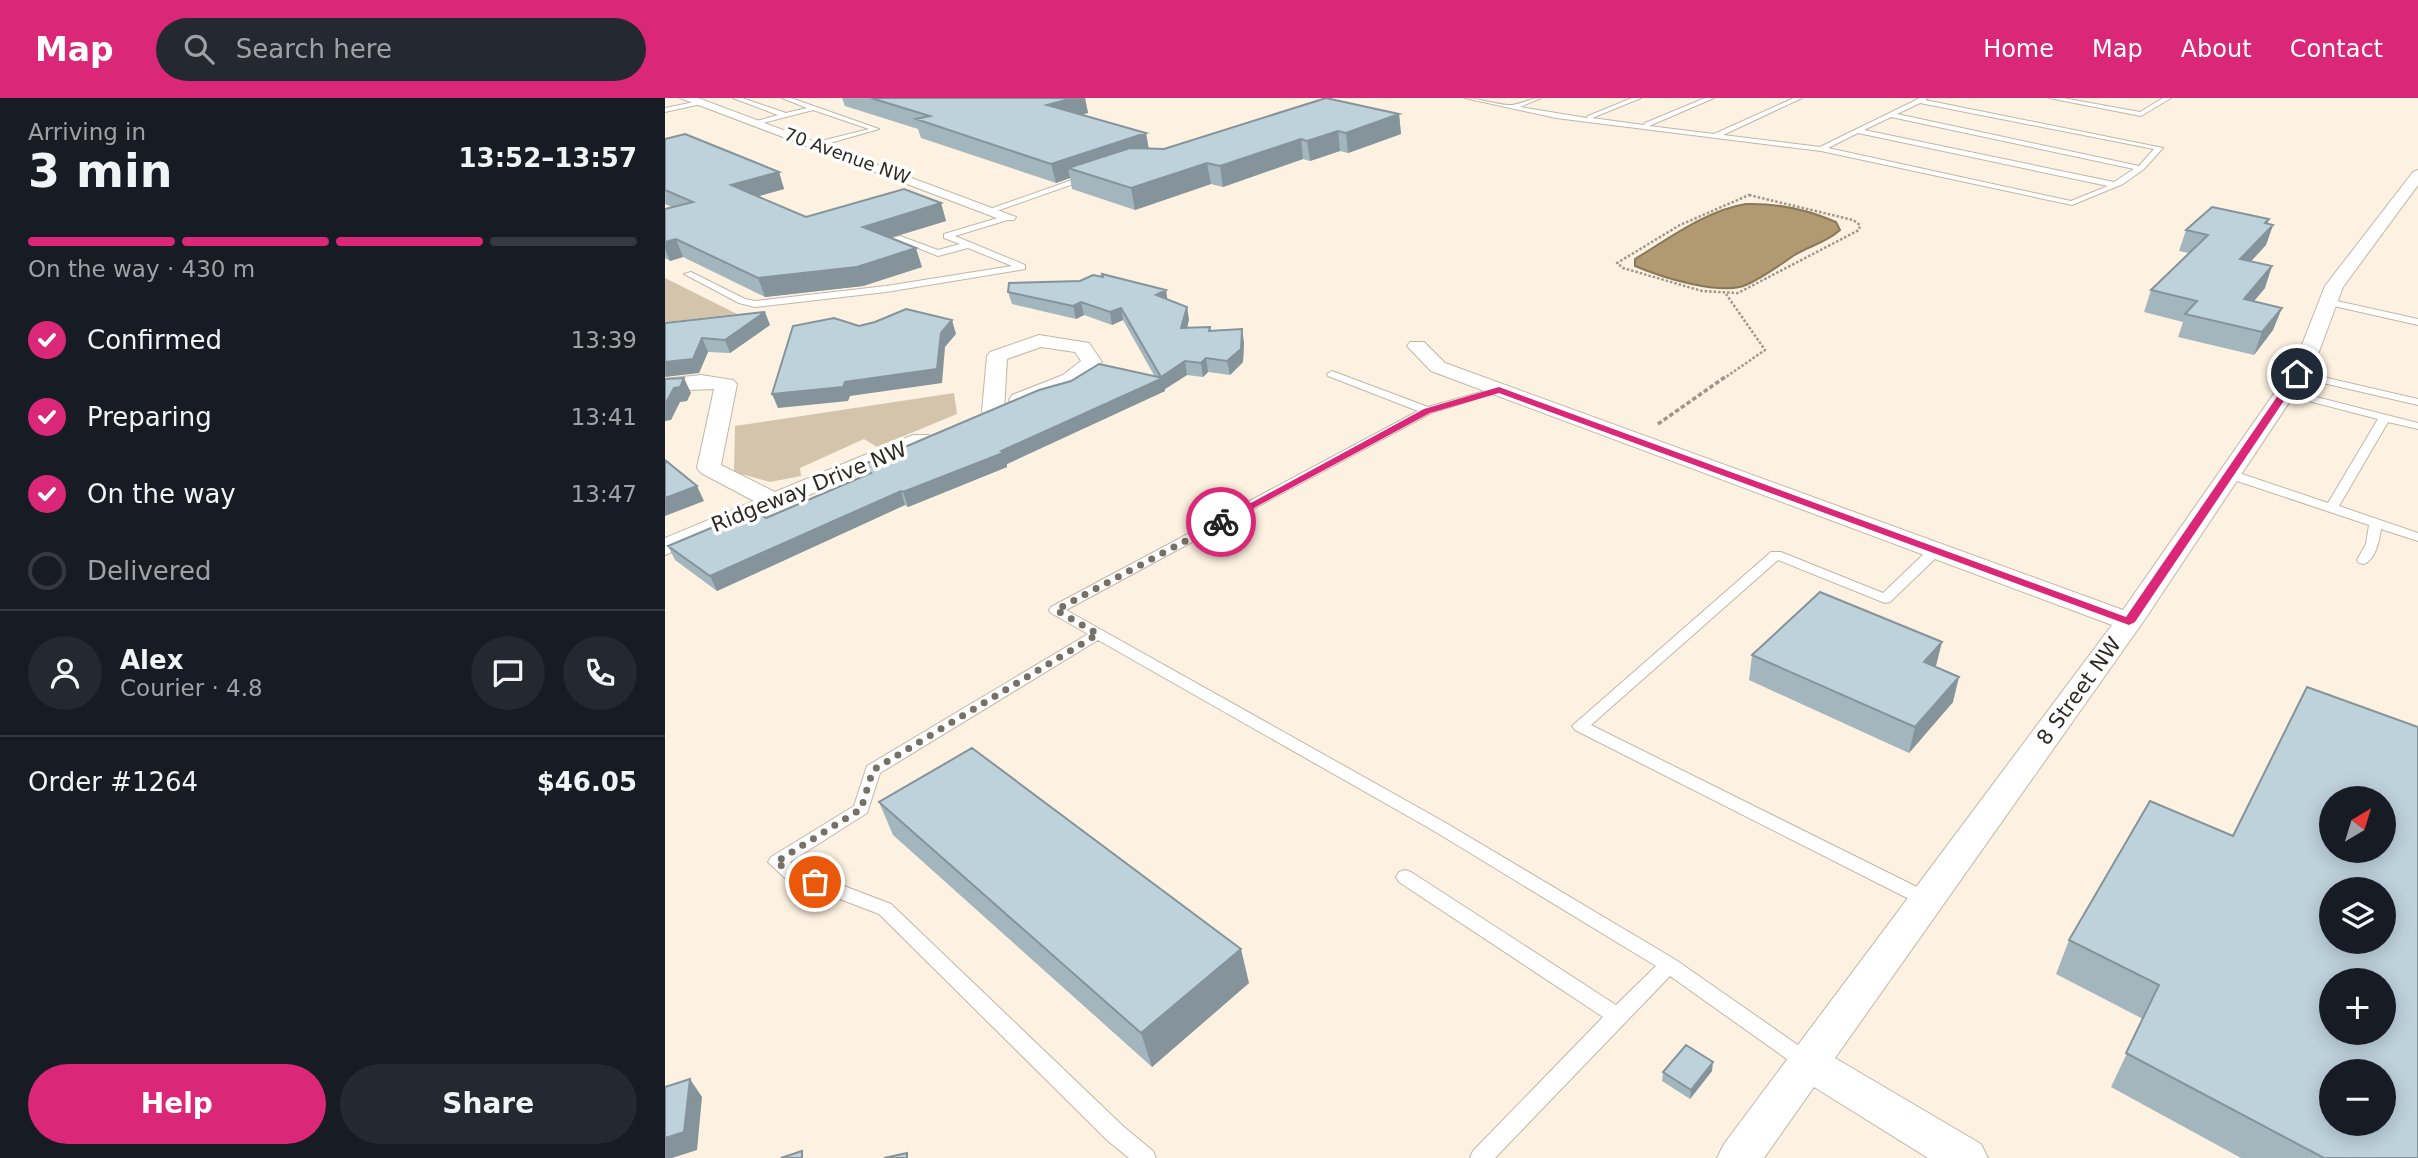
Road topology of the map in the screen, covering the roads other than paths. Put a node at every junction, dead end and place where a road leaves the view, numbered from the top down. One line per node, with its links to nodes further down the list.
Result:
1 (736, 98): 16 (lane)
2 (785, 98): 14 (lane)
3 (1468, 98): 13 (lane)
4 (1538, 98): 13 (lane)
5 (1638, 98): 18 (lane)
6 (1711, 98): 20 (lane)
7 (1799, 98): 22 (lane)
8 (2052, 98): 11 (lane)
9 (2149, 98): 11 (lane)
10 (1922, 99): 17 (lane); 25 (lane)
11 (2166, 99)
12 (697, 100): 15 (lane); 19 (street, 70 Avenue NW)
13 (1513, 107): 18 (lane)
14 (814, 108): 16 (lane); 23 (lane)
15 (665, 110)
16 (785, 115): 19 (lane)
17 (1889, 115): 21 (lane); 25 (lane)
18 (1585, 118): 20 (lane)
19 (755, 122): 23 (street, 70 Avenue NW)
20 (1645, 125): 22 (lane)
21 (1857, 131): 24 (lane); 28 (lane)
22 (1716, 135): 24 (lane)
23 (816, 145): 29 (street, 70 Avenue NW)
24 (1821, 149): 28 (lane)
25 (2140, 168): 28 (lane)
26 (1104, 172): 29 (lane)
27 (2418, 175): 34 (street, 8 Street NW)
28 (2115, 185)
29 (991, 210): 30 (street, 70 Avenue NW)
30 (1008, 217): 32 (lane)
31 (897, 238): 32 (lane)
32 (968, 245): 33 (lane)
33 (688, 274)
34 (2328, 302): 35 (lane); 38 (street, 8 Street NW)
35 (2418, 322)
36 (1417, 346): 40 (street)
37 (1332, 374): 43 (lane)
38 (2291, 383): 41 (lane); 44 (lane); 48 (street, 8 Street NW)
39 (665, 385): 49 (street)
40 (1499, 390): 43 (lane); 54 (street)
41 (2418, 402)
42 (993, 411): 42 (street); 45 (street)
43 (1427, 411): 57 (lane)
44 (2385, 417): 46 (lane); 50 (lane)
45 (968, 421)
46 (2418, 426)
47 (944, 431): 49 (street, Ridgeway Drive NW)
48 (2229, 474): 50 (lane); 56 (street, 8 Street NW)
49 (773, 501): 53 (street, Ridgeway Drive NW)
50 (2330, 509): 51 (lane)
51 (2375, 524): 52 (lane); 55 (lane)
52 (2418, 537)
53 (665, 547)
54 (1935, 551): 56 (street); 59 (lane)
55 (2364, 560)
56 (2129, 622): 59 (street, 8 Street NW)
57 (1098, 634): 60 (lane); 63 (lane)
58 (1405, 877): 61 (lane)
59 (1927, 900): 62 (street, 8 Street NW)
60 (1669, 965): 61 (lane); 62 (lane)
61 (1617, 1016): 64 (lane)
62 (1809, 1063): 65 (street, 8 Street NW); 66 (street)
63 (1145, 1158)
64 (1481, 1158)
65 (1739, 1158)
66 (1966, 1158)

